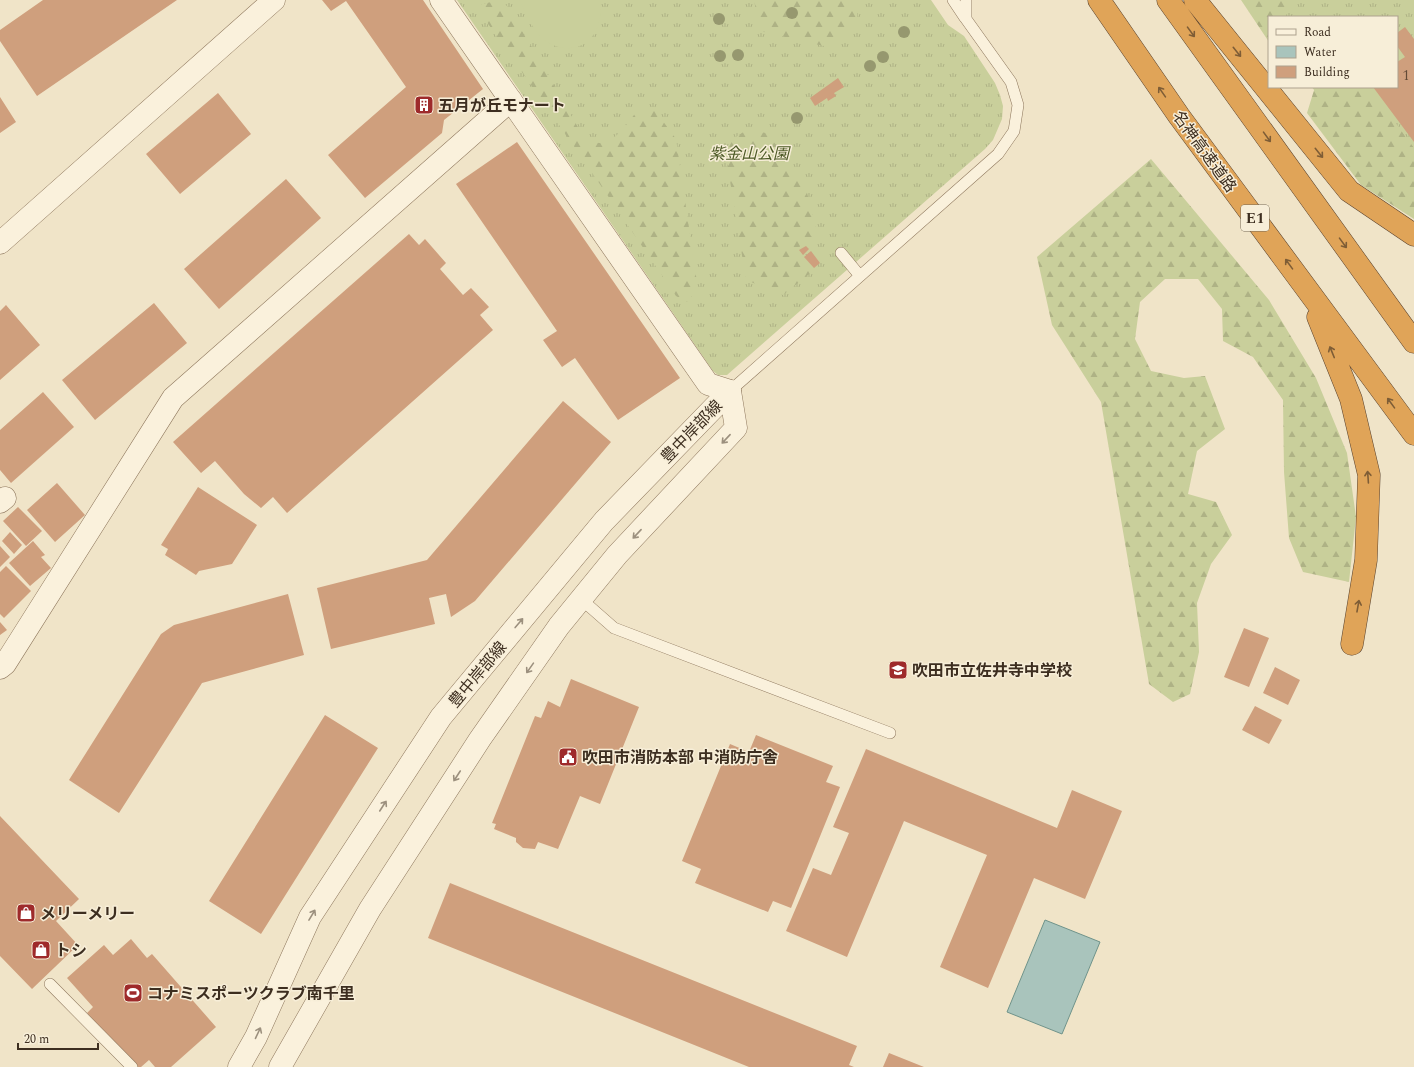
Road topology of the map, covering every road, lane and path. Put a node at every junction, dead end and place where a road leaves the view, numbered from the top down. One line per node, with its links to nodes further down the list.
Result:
1 (274, 0): 11 (street)
2 (441, 0): 9 (street)
3 (953, 0): 8 (lane)
4 (966, 0): 8 (lane)
5 (1099, 0): 14 (highway, 名神高速道路 / E1, one-way to 5)
6 (1168, 0): 15 (highway, one-way to 15)
7 (1195, 0): 10 (highway, one-way to 10)
8 (966, 19): 13 (lane)
9 (511, 100): 16 (street); 20 (street)
10 (1414, 235)
11 (0, 243)
12 (841, 253): 13 (lane)
13 (860, 276): 16 (lane)
14 (1305, 287): 17 (highway, 名神高速道路 / E1, one-way to 14); 19 (highway, one-way to 14)
15 (1414, 342)
16 (730, 391): 18 (street, 豊中岸部線, one-way to 18); 24 (street, 豊中岸部線, one-way to 16)
17 (1414, 434)
18 (581, 599): 21 (lane); 25 (street, 豊中岸部線, one-way to 25)
19 (1352, 644)
20 (0, 668)
21 (890, 733)
22 (50, 984): 23 (lane)
23 (132, 1067)
24 (240, 1067)
25 (280, 1067)

